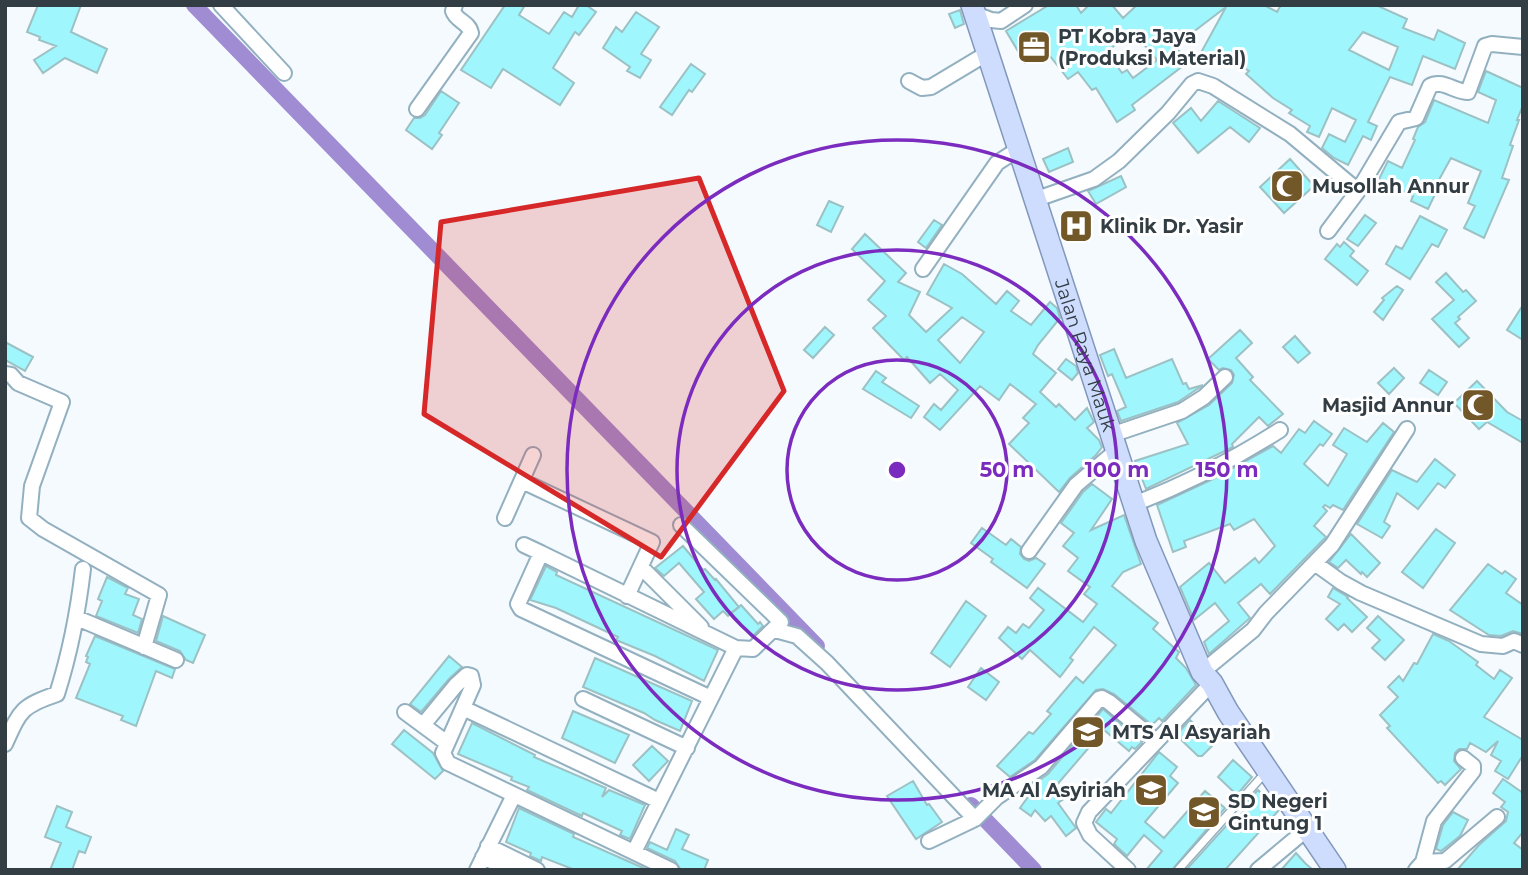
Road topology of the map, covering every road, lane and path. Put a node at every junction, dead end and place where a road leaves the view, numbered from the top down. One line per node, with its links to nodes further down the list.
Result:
1 (221, 5): 7 (street)
2 (455, 5): 9 (street)
3 (1025, 5): 4 (street)
4 (974, 9): 6 (main road, Jalan Raya Mauk)
5 (1523, 47): 11 (street)
6 (986, 54): 8 (street); 10 (main road, Jalan Raya Mauk)
7 (284, 73)
8 (909, 81)
9 (417, 109)
10 (1017, 150): 12 (main road, Jalan Raya Mauk); 14 (street)
11 (1358, 191): 12 (street); 13 (street)
12 (1034, 200): 19 (main road, Jalan Raya Mauk)
13 (1328, 231)
14 (923, 269)
15 (5, 374): 36 (street)
16 (1225, 377): 19 (street)
17 (1407, 429): 28 (street)
18 (1280, 430): 22 (street)
19 (1113, 443): 22 (main road, Jalan Raya Mauk); 26 (street)
20 (533, 455): 21 (street)
21 (522, 481): 23 (street); 29 (street)
22 (1134, 505): 39 (main road, Jalan Raya Mauk)
23 (505, 517)
24 (681, 525): 33 (street)
25 (524, 545): 27 (street)
26 (1029, 551)
27 (541, 553): 31 (street); 40 (street)
28 (1315, 564): 35 (street); 39 (street)
29 (640, 567): 31 (street); 34 (street)
30 (83, 569): 32 (street)
31 (627, 596): 34 (street)
32 (77, 618): 36 (street); 47 (street)
33 (775, 630): 37 (street); 53 (street)
34 (709, 636): 37 (street)
35 (1523, 645)
36 (144, 647): 38 (street)
37 (736, 648): 40 (street)
38 (176, 660)
39 (1207, 678): 45 (street); 50 (main road, Jalan Raya Mauk)
40 (711, 698): 48 (street)
41 (583, 699): 48 (street)
42 (463, 708): 44 (street); 46 (street); 52 (street)
43 (405, 712): 44 (street)
44 (423, 725): 46 (street)
45 (1156, 741): 53 (street); 63 (street)
46 (447, 743): 51 (street)
47 (5, 744)
48 (687, 748): 52 (street)
49 (1464, 758): 59 (street)
50 (1268, 769): 55 (main road, Jalan Raya Mauk); 64 (lane)
51 (514, 795): 57 (street); 58 (street)
52 (659, 801): 57 (street)
53 (977, 817): 56 (street)
54 (1497, 817): 59 (street)
55 (1307, 830): 65 (street); 66 (main road, Jalan Raya Mauk)
56 (929, 841)
57 (634, 852): 62 (street)
58 (483, 858): 60 (street); 61 (street)
59 (1419, 866)
60 (510, 870)
61 (537, 870)
62 (671, 870)
63 (1128, 870)
64 (1178, 870)
65 (1258, 870)
66 (1335, 870)

